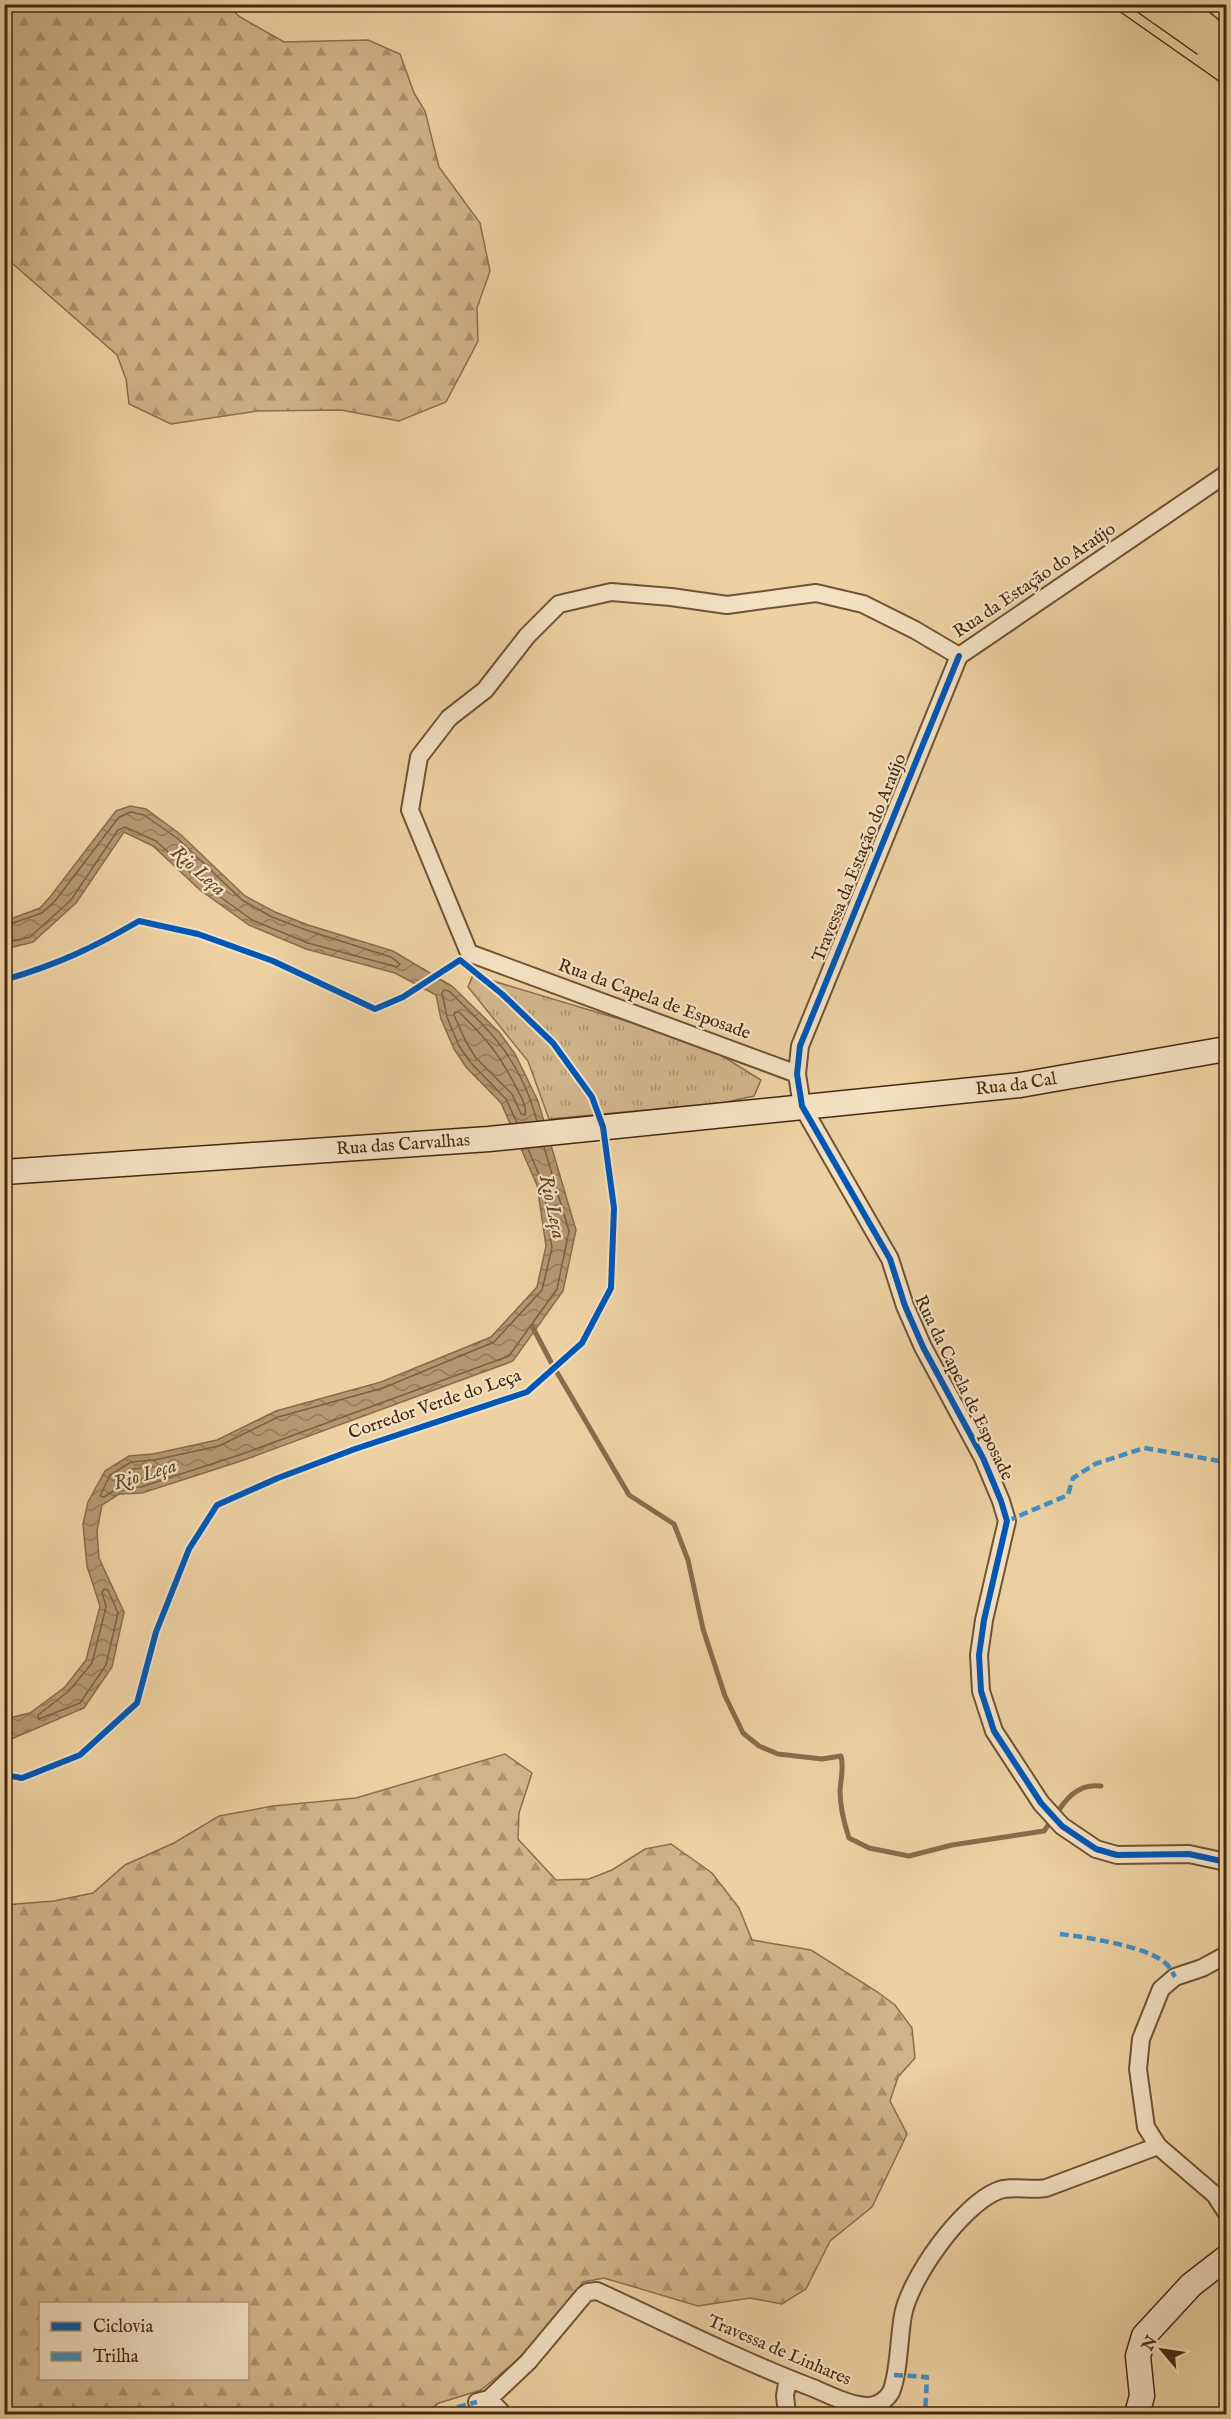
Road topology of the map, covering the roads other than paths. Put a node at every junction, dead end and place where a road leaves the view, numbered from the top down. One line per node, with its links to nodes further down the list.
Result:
1 (1214, 4): 2 (street)
2 (1227, 14)
3 (1227, 474): 4 (street, Rua da Estação do Araújo)
4 (959, 656): 5 (street, Rua da Estação do Araújo); 7 (street, Travessa da Estação do Araújo)
5 (469, 953): 7 (street, Rua da Capela de Esposade)
6 (1227, 1049): 8 (street, Rua da Cal)
7 (797, 1074): 8 (street, Rua da Capela de Esposade)
8 (802, 1107): 9 (street, Rua das Carvalhas); 10 (street, Rua da Capela de Esposade)
9 (4, 1172)
10 (1227, 1862)
11 (1227, 1955): 12 (street)
12 (1158, 2146): 13 (street); 15 (street, Travessa de Linhares)
13 (1227, 2212)
14 (1227, 2258): 18 (street)
15 (788, 2378): 16 (street, Travessa de Linhares); 17 (street)
16 (504, 2415)
17 (787, 2415)
18 (1137, 2415)

